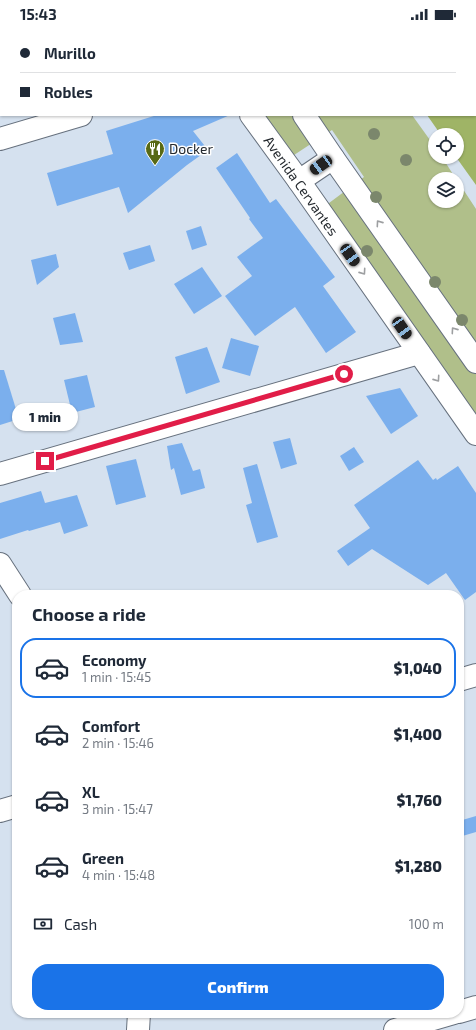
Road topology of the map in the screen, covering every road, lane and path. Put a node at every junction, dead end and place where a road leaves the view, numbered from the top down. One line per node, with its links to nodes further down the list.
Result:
1 (78, 116): 4 (street)
2 (252, 116): 6 (street, Avenida Cervantes)
3 (305, 116): 5 (street)
4 (0, 139)
5 (332, 158): 6 (street); 8 (street, one-way to 5)
6 (299, 181): 7 (street, Avenida Cervantes, one-way to 7)
7 (419, 353): 9 (street, Avenida Cervantes, one-way to 9); 10 (street)
8 (476, 362)
9 (476, 434)
10 (0, 474)
11 (0, 564): 12 (street)
12 (17, 590)
13 (476, 675): 14 (street)
14 (464, 679)
15 (12, 807): 16 (street)
16 (0, 811)
17 (476, 1007): 18 (street)
18 (464, 1011)
19 (139, 1018): 22 (street)
20 (438, 1018): 21 (street)
21 (402, 1029)
22 (138, 1030)

